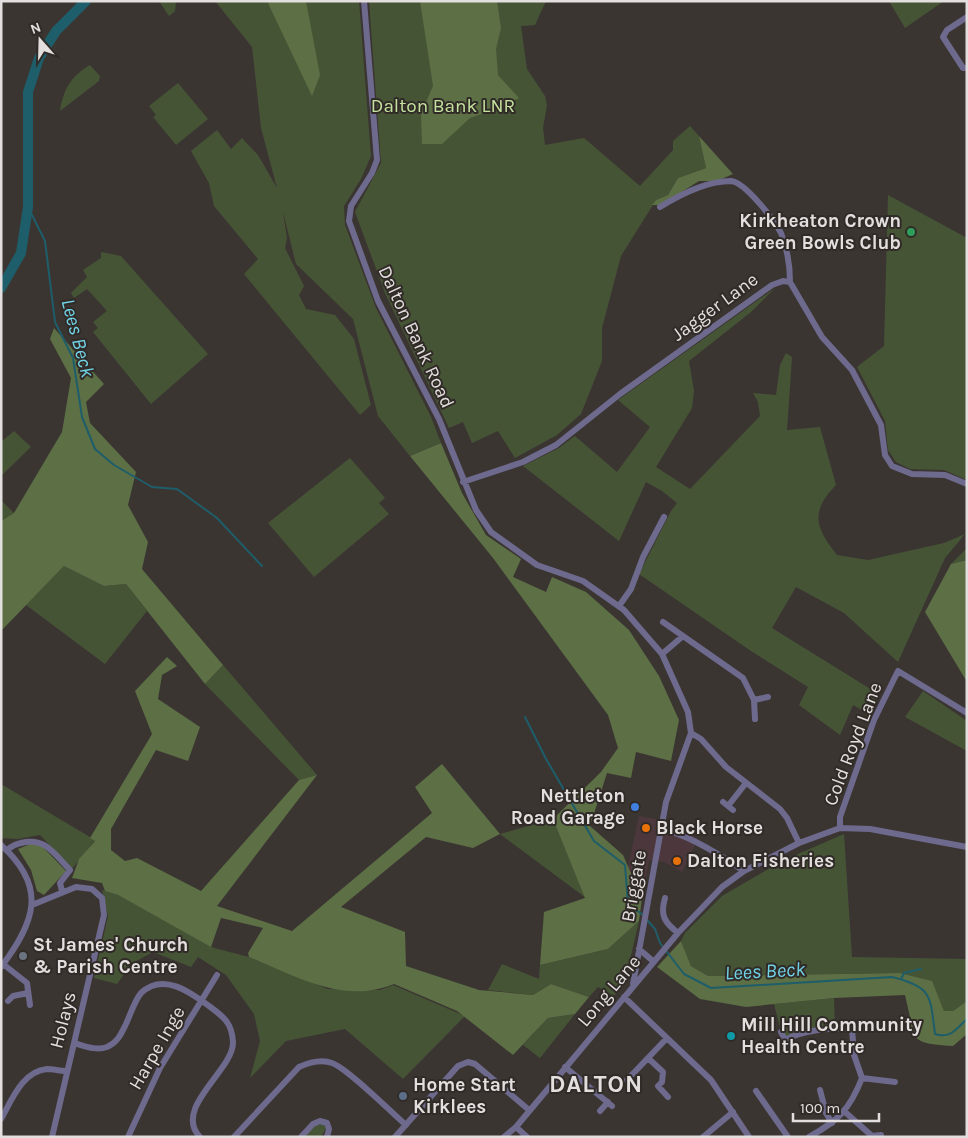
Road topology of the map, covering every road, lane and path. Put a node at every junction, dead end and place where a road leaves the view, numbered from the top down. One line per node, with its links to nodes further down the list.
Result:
1 (364, 1): 6 (street, Dalton Bank Road)
2 (967, 17): 3 (street)
3 (967, 68)
4 (660, 208): 5 (street)
5 (790, 282): 6 (street, Jagger Lane); 7 (street, Jagger Lane)
6 (463, 482): 9 (street, Dalton Bank Road)
7 (967, 484)
8 (664, 517): 9 (street)
9 (618, 606): 12 (street, Dalton Bank Road)
10 (662, 622): 11 (street)
11 (683, 636): 12 (street); 14 (street)
12 (662, 654): 17 (street, Dalton Bank Road)
13 (768, 697): 14 (street)
14 (754, 700): 16 (street)
15 (967, 713): 20 (street, Cold Royd Lane)
16 (755, 719)
17 (691, 733): 18 (street); 21 (street, Briggate)
18 (746, 783): 19 (street); 22 (street)
19 (728, 806)
20 (840, 828): 22 (street, Long Lane); 24 (street)
21 (660, 829): 26 (street); 31 (street, Briggate)
22 (799, 843): 26 (street, Long Lane)
23 (1, 845): 25 (street)
24 (967, 848)
25 (7, 850): 27 (street); 29 (street)
26 (744, 871): 30 (street, Long Lane)
27 (62, 891): 29 (street, Holays); 45 (street, Holays)
28 (665, 898): 30 (street)
29 (32, 905): 33 (street)
30 (678, 933): 32 (street, Long Lane)
31 (639, 948): 32 (street, Briggate); 35 (street, Briggate)
32 (656, 959): 35 (street, Long Lane)
33 (2, 966): 36 (street)
34 (217, 975): 38 (street, Harpe Inge)
35 (634, 984): 37 (street, Long Lane)
36 (28, 993): 39 (street); 40 (street)
37 (624, 997): 44 (street); 47 (street, Long Lane)
38 (202, 1000): 45 (street); 65 (street, Harpe Inge); 66 (street)
39 (8, 1001)
40 (30, 1005)
41 (885, 1027): 42 (street)
42 (852, 1029): 43 (street); 49 (street)
43 (781, 1032)
44 (667, 1038): 46 (street); 57 (street)
45 (74, 1043): 48 (street, Holays)
46 (648, 1058): 50 (street); 54 (street)
47 (565, 1067): 55 (street, Long Lane); 56 (street)
48 (66, 1072): 59 (street); 64 (street, Holays)
49 (862, 1078): 51 (street); 58 (street)
50 (628, 1080)
51 (895, 1082)
52 (820, 1090): 60 (street)
53 (756, 1091): 75 (street)
54 (668, 1097)
55 (529, 1110): 61 (street); 62 (street, Long Lane)
56 (600, 1111)
57 (732, 1112): 73 (street); 74 (street)
58 (845, 1112): 60 (street); 63 (street)
59 (1, 1119)
60 (832, 1123): 76 (street)
61 (406, 1125): 67 (street); 70 (street)
62 (516, 1127): 71 (street, Long Lane); 72 (street)
63 (880, 1135)
64 (52, 1137)
65 (128, 1137)
66 (200, 1137)
67 (234, 1137)
68 (301, 1137): 69 (street)
69 (327, 1137)
70 (395, 1137)
71 (504, 1137)
72 (527, 1137)
73 (703, 1137)
74 (749, 1137)
75 (788, 1137)
76 (809, 1137)

